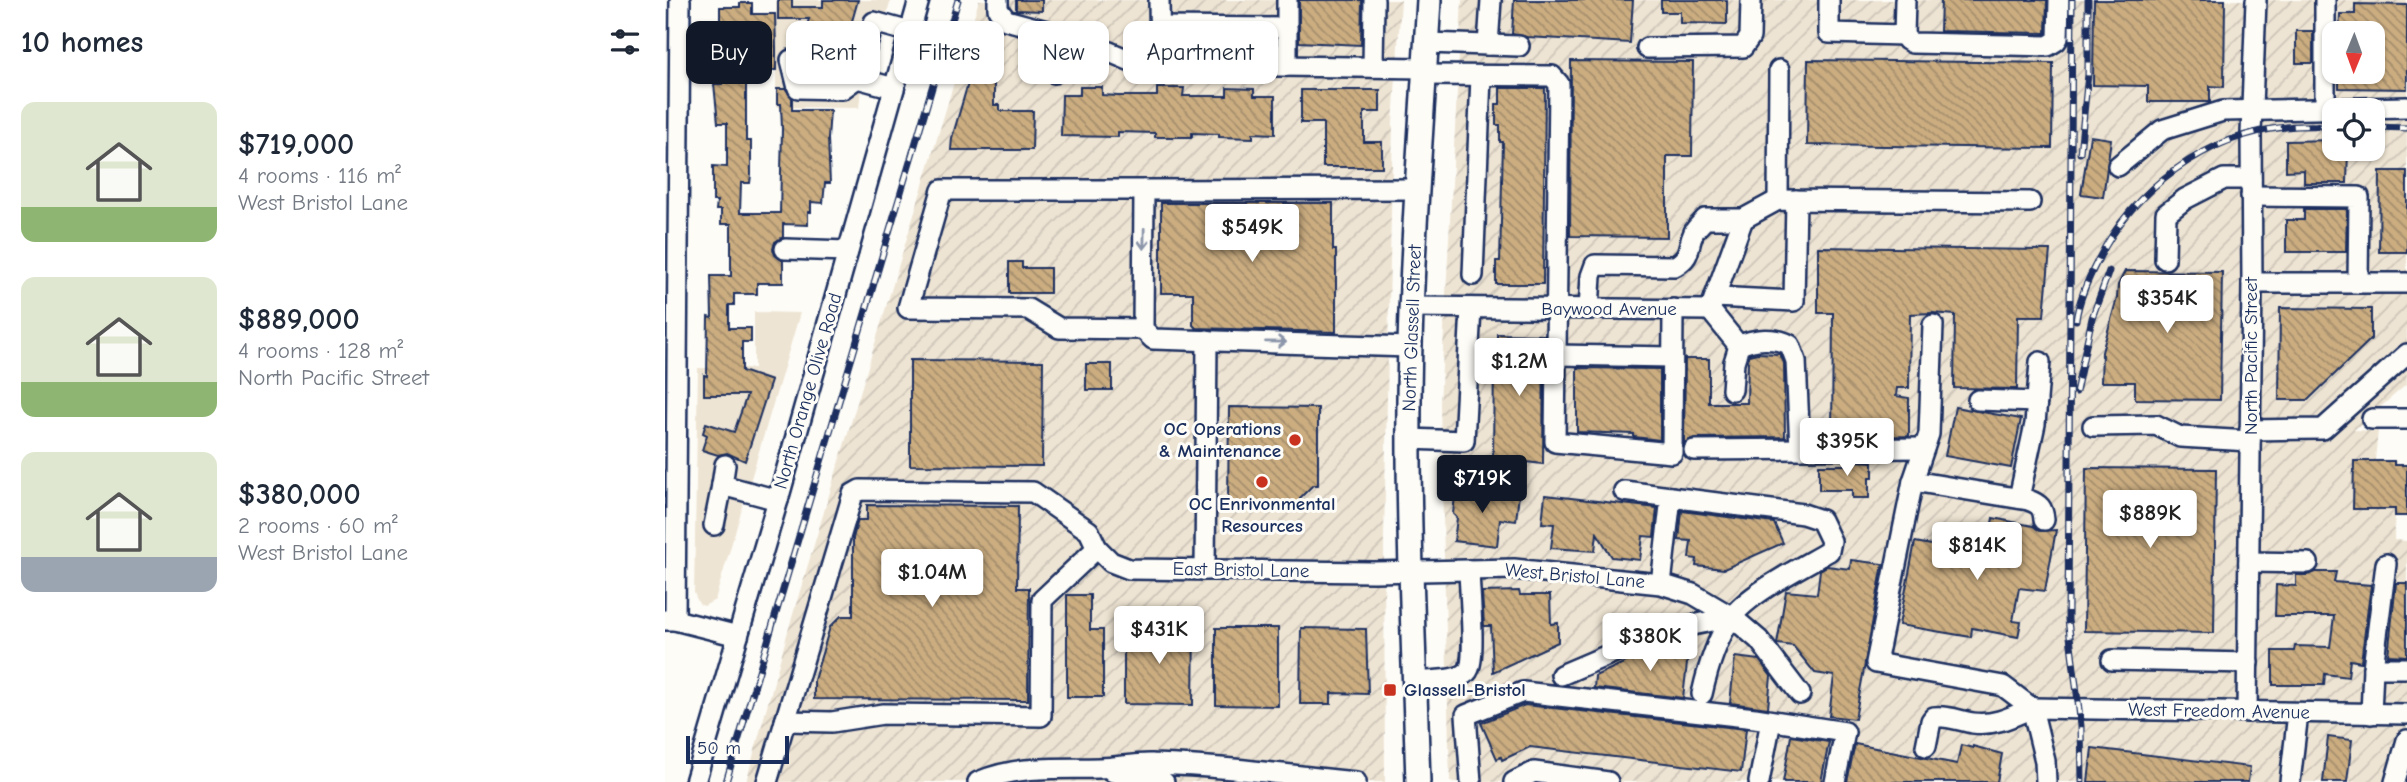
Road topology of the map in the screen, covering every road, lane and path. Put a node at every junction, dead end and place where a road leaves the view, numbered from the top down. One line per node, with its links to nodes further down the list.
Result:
1 (680, 0): 47 (street)
2 (919, 0): 15 (street, North Orange Olive Road)
3 (998, 0): 17 (street)
4 (1159, 0): 16 (street)
5 (1287, 0): 19 (street)
6 (1374, 0): 27 (street)
7 (1429, 0): 21 (main road, North Glassell Street)
8 (1491, 0): 22 (street)
9 (1751, 0): 24 (street)
10 (1829, 0): 20 (street)
11 (1905, 0): 20 (street)
12 (2060, 0): 20 (street)
13 (2256, 0): 40 (street, North Pacific Street)
14 (2325, 0): 36 (street)
15 (913, 21)
16 (1159, 21)
17 (1018, 23)
18 (1278, 28): 19 (street)
19 (1287, 28): 26 (street)
20 (1904, 35)
21 (1426, 43): 22 (street); 29 (main road, North Glassell Street)
22 (1488, 46): 23 (street)
23 (1519, 47)
24 (1647, 48)
25 (1278, 66): 26 (street)
26 (1287, 66): 27 (street)
27 (1373, 67): 29 (street)
28 (1779, 70): 45 (street)
29 (1425, 71): 30 (street); 43 (main road, North Glassell Street)
30 (1481, 76): 52 (street); 59 (street)
31 (797, 84): 32 (street)
32 (849, 84)
33 (879, 84): 35 (street)
34 (895, 84): 35 (street, North Orange Olive Road)
35 (894, 88): 50 (street, North Orange Olive Road)
36 (2325, 98)
37 (2385, 107): 38 (street)
38 (2407, 107)
39 (2322, 108): 40 (street)
40 (2252, 110): 41 (street); 42 (street, North Pacific Street)
41 (2118, 166)
42 (2251, 188): 51 (street); 53 (street, North Pacific Street); 54 (street)
43 (1418, 189): 44 (street); 57 (main road, North Glassell Street)
44 (1144, 190): 63 (street, one-way to 63); 63 (street)
45 (1787, 200): 46 (street); 48 (street); 56 (street, Baywood Avenue)
46 (2030, 202)
47 (671, 217): 74 (street)
48 (1742, 219): 56 (street); 60 (street)
49 (785, 250): 50 (street)
50 (848, 251): 89 (street, North Orange Olive Road)
51 (2165, 259)
52 (1473, 275)
53 (2252, 283): 54 (street); 78 (street, North Pacific Street)
54 (2358, 283): 55 (street)
55 (2407, 284)
56 (1713, 304): 61 (street, Baywood Avenue); 65 (street)
57 (1411, 307): 58 (street, Baywood Avenue); 66 (main road, North Glassell Street)
58 (1471, 308): 59 (street, Baywood Avenue); 79 (street)
59 (1557, 308): 60 (street, Baywood Avenue); 68 (street)
60 (1589, 309): 61 (street, Baywood Avenue)
61 (1673, 309): 69 (street)
62 (1933, 325): 80 (street)
63 (1143, 328): 64 (street)
64 (1207, 340): 66 (street, one-way to 66); 96 (street)
65 (1739, 346): 71 (street); 81 (street)
66 (1410, 347): 79 (main road, North Glassell Street)
67 (2407, 354): 78 (street)
68 (1556, 355): 69 (street); 69 (street)
69 (1672, 357)
70 (2039, 362): 73 (street)
71 (1732, 390)
72 (1978, 401): 73 (street)
73 (2036, 402): 88 (street)
74 (670, 410): 101 (street)
75 (2372, 419): 76 (street)
76 (2407, 419)
77 (2093, 426): 78 (street)
78 (2250, 436): 93 (street, North Pacific Street)
79 (1409, 439): 98 (main road, North Glassell Street)
80 (1924, 448): 81 (street); 84 (street)
81 (1800, 449): 82 (street)
82 (1694, 450)
83 (725, 465): 85 (street)
84 (1913, 481): 88 (street); 111 (street)
85 (722, 485): 89 (street); 91 (street)
86 (1624, 491): 87 (street)
87 (1671, 497): 99 (street); 100 (street)
88 (2019, 498): 90 (street)
89 (778, 500): 102 (street, North Orange Olive Road)
90 (2044, 520)
91 (714, 525)
92 (1093, 540): 96 (street, East Bristol Lane); 116 (street); 116 (street, East Bristol Lane)
93 (2249, 562): 94 (street); 104 (street, North Pacific Street)
94 (2308, 563)
95 (2386, 564): 105 (street)
96 (1205, 570): 98 (street, East Bristol Lane)
97 (1469, 570): 98 (street, West Bristol Lane); 99 (street, West Bristol Lane); 108 (street)
98 (1411, 572): 108 (main road, North Glassell Street)
99 (1661, 584): 100 (street, West Bristol Lane)
100 (1732, 617): 107 (street); 109 (street); 110 (street, West Bristol Lane)
101 (670, 620): 102 (street)
102 (738, 636): 123 (street, North Orange Olive Road)
103 (2112, 660): 104 (street)
104 (2248, 663): 112 (street, North Pacific Street)
105 (2373, 667): 106 (street); 114 (street)
106 (2407, 668)
107 (1561, 675)
108 (1414, 682): 128 (main road, North Glassell Street)
109 (1702, 694)
110 (1800, 694)
111 (2032, 708): 112 (street, West Freedom Avenue); 119 (street); 134 (street)
112 (2248, 712): 113 (street, West Freedom Avenue)
113 (2298, 713): 114 (street, West Freedom Avenue); 135 (street)
114 (2371, 714): 115 (street, West Freedom Avenue)
115 (2407, 715)
116 (785, 721): 124 (street)
117 (1771, 721): 129 (street); 132 (street); 133 (street)
118 (2407, 740): 136 (street)
119 (1926, 746)
120 (1102, 768): 121 (street); 125 (street); 126 (street)
121 (1226, 775): 127 (street)
122 (1543, 778): 130 (street); 131 (street)
123 (695, 782)
124 (767, 782)
125 (978, 782)
126 (1164, 782)
127 (1356, 782)
128 (1418, 782)
129 (1471, 782)
130 (1514, 782)
131 (1608, 782)
132 (1759, 782)
133 (1835, 782)
134 (2046, 782)
135 (2290, 782)
136 (2395, 782)

